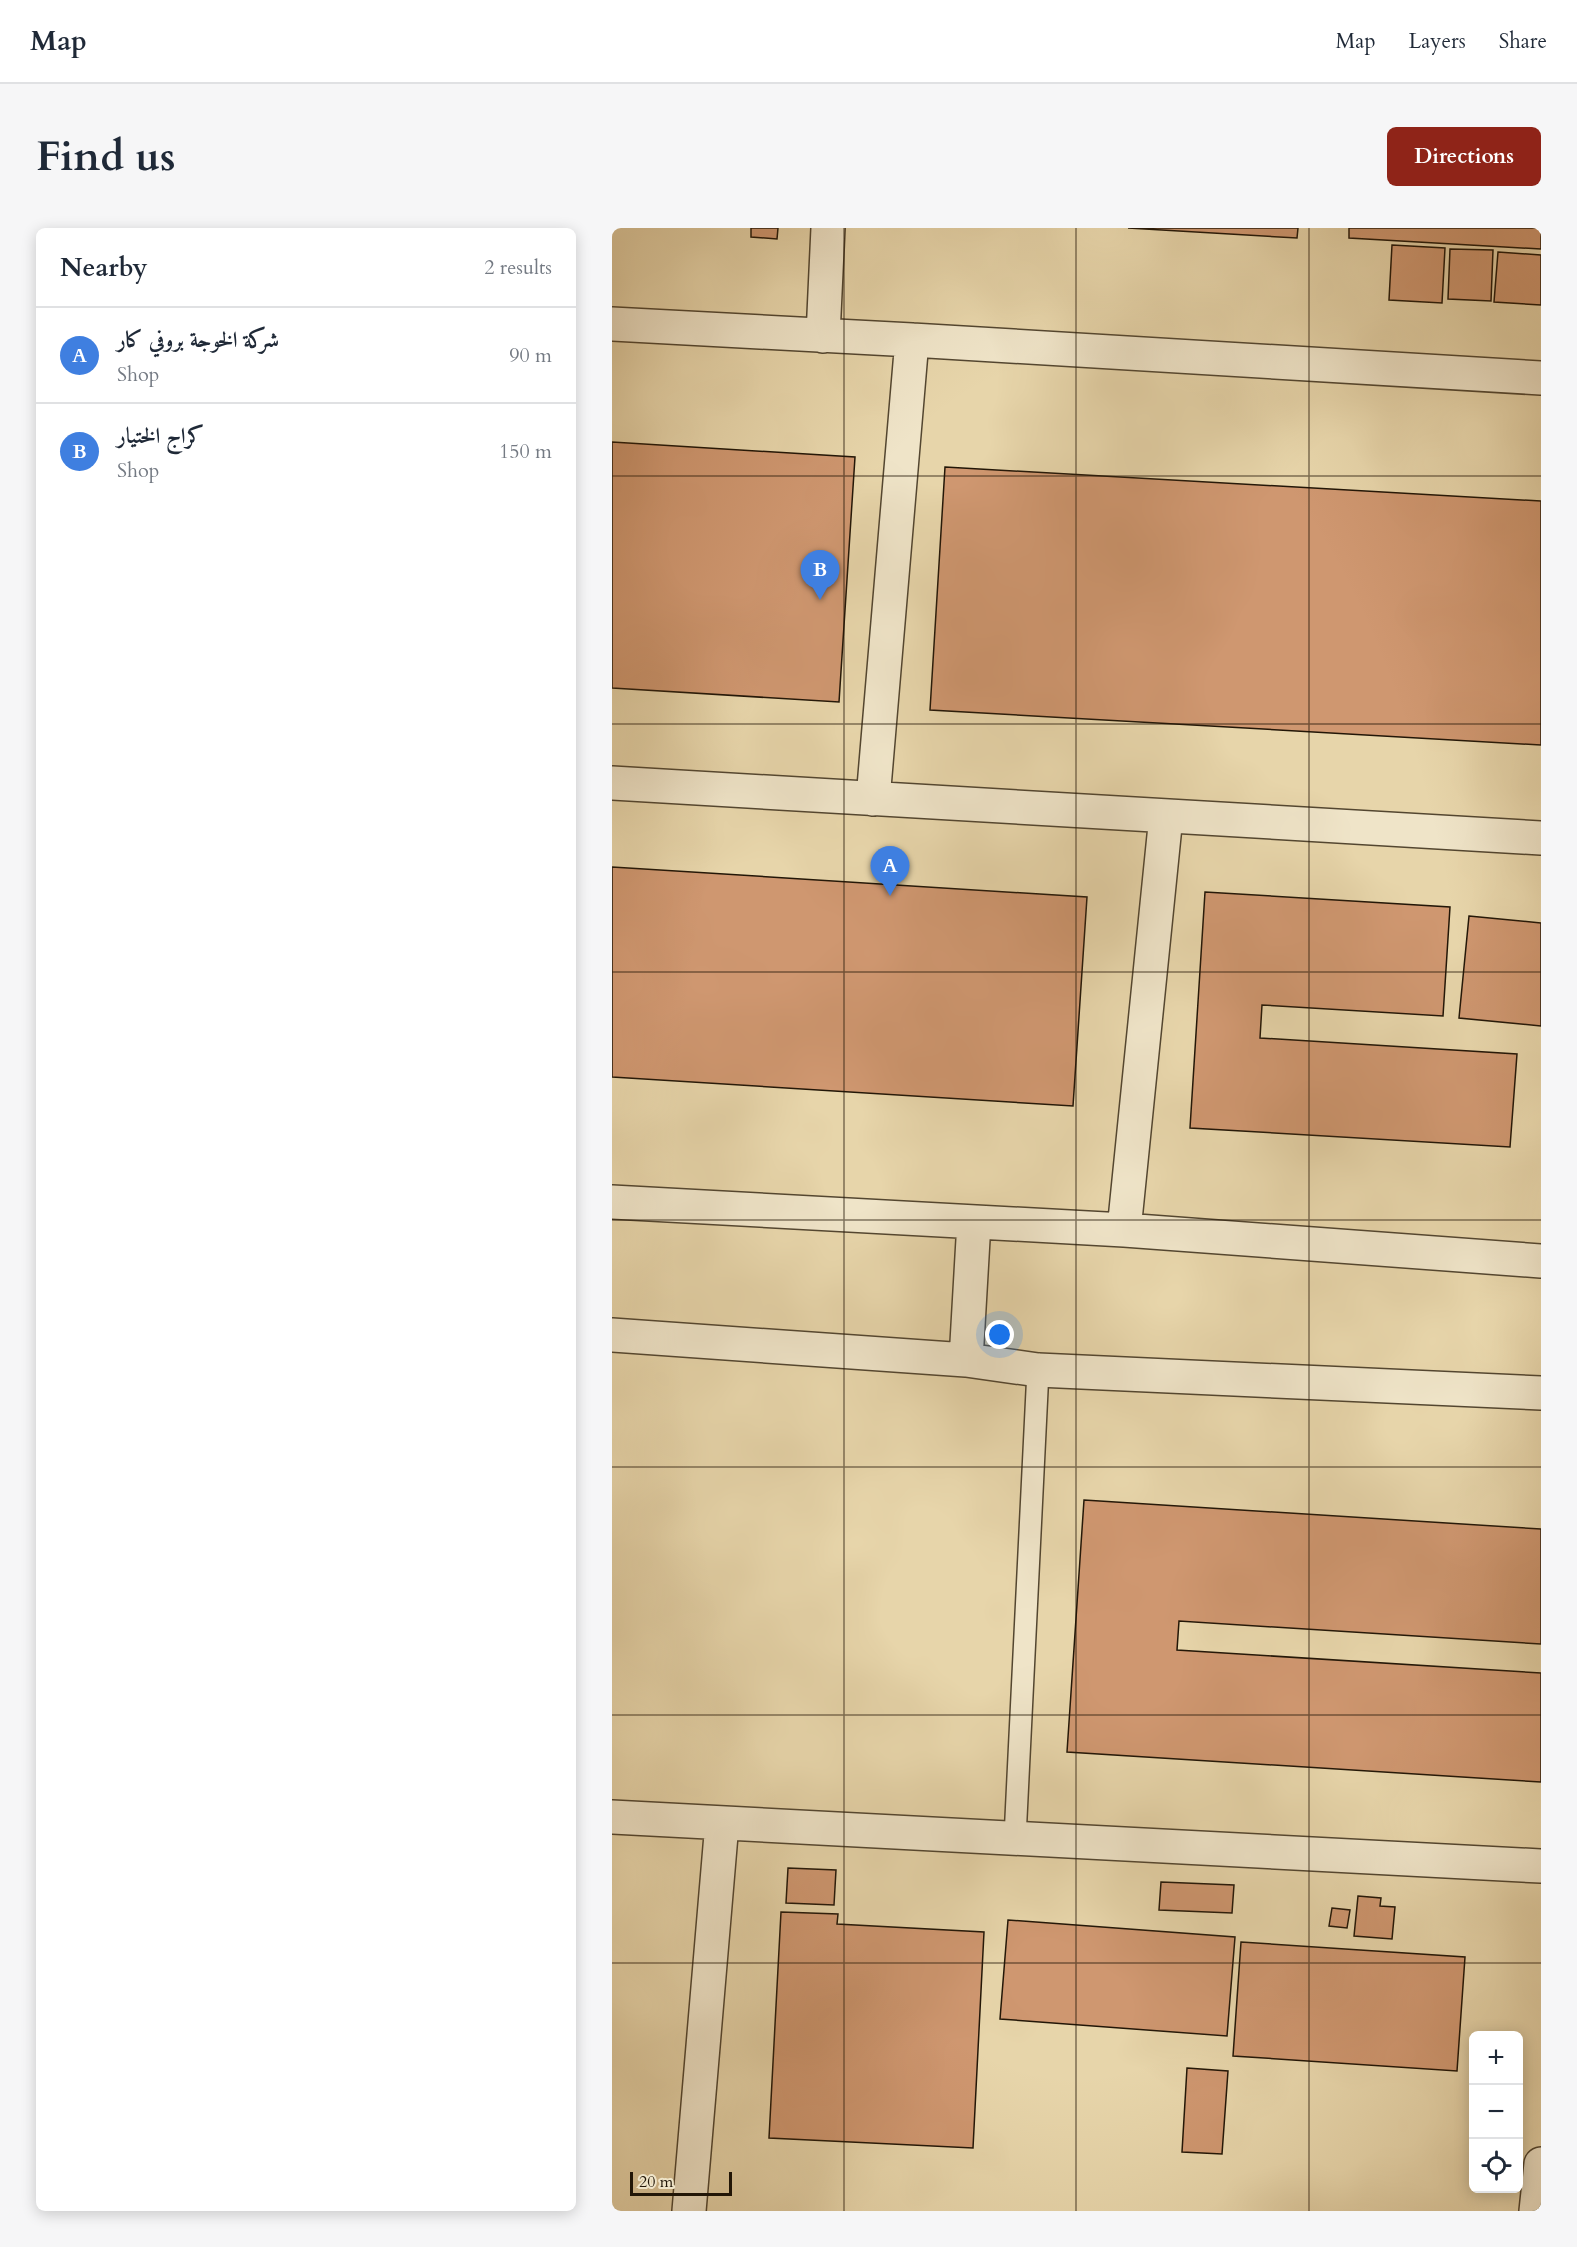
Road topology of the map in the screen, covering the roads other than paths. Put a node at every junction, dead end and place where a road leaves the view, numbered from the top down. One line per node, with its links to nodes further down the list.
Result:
1 (828, 228): 3 (street)
2 (612, 324): 3 (street)
3 (823, 336): 4 (street)
4 (912, 340): 5 (street); 7 (street)
5 (1541, 378)
6 (612, 783): 7 (street)
7 (873, 799): 8 (street)
8 (1166, 816): 9 (street); 12 (street)
9 (1541, 838)
10 (612, 1202): 11 (street)
11 (974, 1222): 12 (street); 15 (street)
12 (1124, 1230): 13 (street)
13 (1541, 1261)
14 (612, 1335): 15 (street)
15 (966, 1360): 16 (street)
16 (1038, 1370): 17 (street); 20 (lane)
17 (1541, 1393)
18 (612, 1817): 19 (street)
19 (722, 1823): 20 (street); 23 (street)
20 (1015, 1838): 21 (street)
21 (1541, 1866)
22 (1541, 2164): 24 (street)
23 (689, 2211)
24 (1536, 2211)

